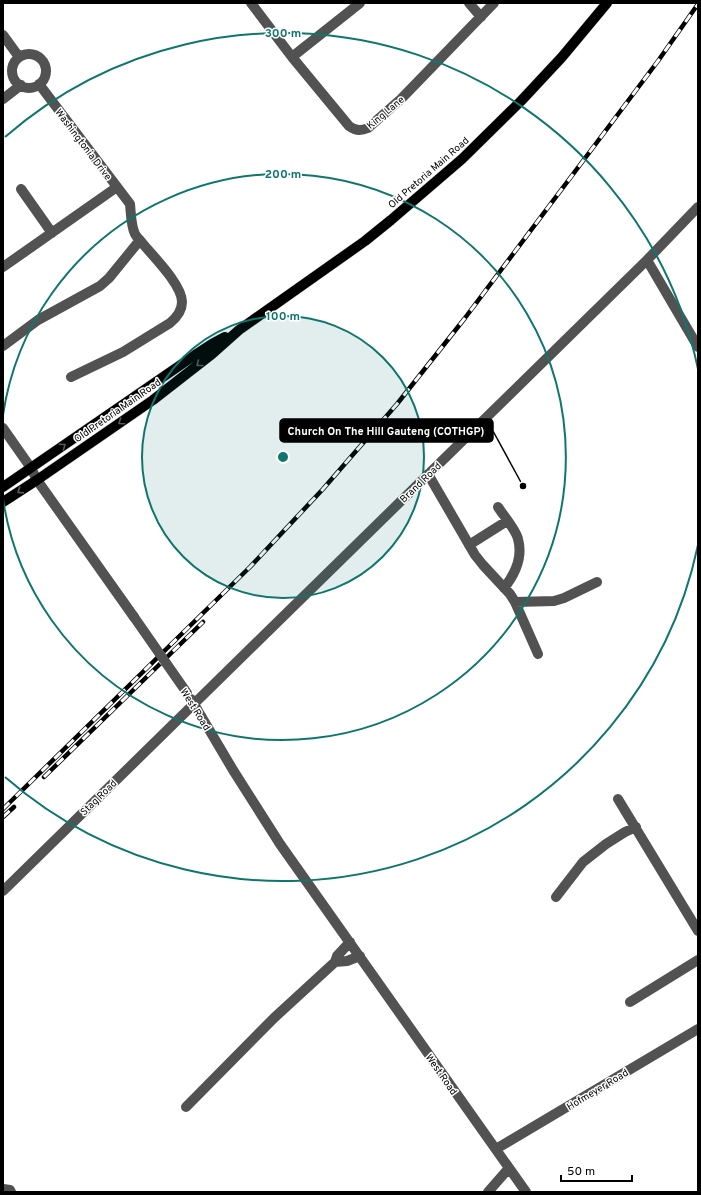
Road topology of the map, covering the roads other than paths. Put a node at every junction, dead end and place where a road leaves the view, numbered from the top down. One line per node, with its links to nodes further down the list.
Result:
1 (251, 3): 9 (street, King Lane)
2 (360, 3): 9 (street)
3 (469, 3): 6 (street)
4 (494, 3): 6 (street, King Lane)
5 (607, 3): 22 (main road, Old Pretoria Main Road)
6 (481, 17): 9 (street, King Lane)
7 (3, 36): 8 (street)
8 (19, 57): 10 (street); 12 (street)
9 (292, 57)
10 (12, 73): 11 (street); 13 (street)
11 (3, 80)
12 (39, 84): 13 (street); 15 (street, Washingtonia Drive)
13 (21, 85): 14 (street)
14 (3, 99)
15 (117, 187): 18 (street); 19 (street, Washingtonia Drive)
16 (22, 189): 18 (street)
17 (698, 208): 20 (street, Brand Road)
18 (52, 233): 21 (street)
19 (140, 240): 23 (street); 25 (street)
20 (647, 260): 24 (street); 28 (street, Brand Road)
21 (3, 267)
22 (239, 330): 27 (main road, Old Pretoria Main Road, one-way to 22); 29 (main road, Old Pretoria Main Road, one-way to 29)
23 (3, 346)
24 (698, 347)
25 (71, 377)
26 (3, 428): 27 (street, West Road)
27 (31, 468): 29 (street, West Road); 30 (main road, Old Pretoria Main Road)
28 (428, 474): 34 (street); 39 (street, Brand Road)
29 (37, 480): 31 (main road, Old Pretoria Main Road, one-way to 31); 39 (street, West Road, bridge)
30 (3, 487)
31 (3, 502)
32 (498, 508): 33 (street)
33 (507, 521): 34 (street); 36 (street)
34 (469, 545): 36 (street)
35 (597, 582): 37 (street)
36 (504, 588): 37 (street)
37 (515, 602): 38 (street)
38 (538, 654)
39 (194, 703): 42 (street, Stag Road); 45 (street, West Road)
40 (618, 799): 41 (street)
41 (636, 828): 43 (street); 44 (street)
42 (3, 890)
43 (556, 897)
44 (698, 931)
45 (350, 942): 46 (street, West Road); 48 (street)
46 (360, 956): 48 (street); 52 (street, West Road)
47 (698, 960): 49 (street)
48 (334, 962): 51 (street)
49 (630, 1002)
50 (698, 1029): 52 (street, Hofmeyer Road)
51 (186, 1107)
52 (496, 1149): 53 (street, West Road)
53 (508, 1168): 56 (street); 57 (street, West Road)
54 (3, 1189): 55 (street)
55 (11, 1192)
56 (488, 1192)
57 (526, 1192)

